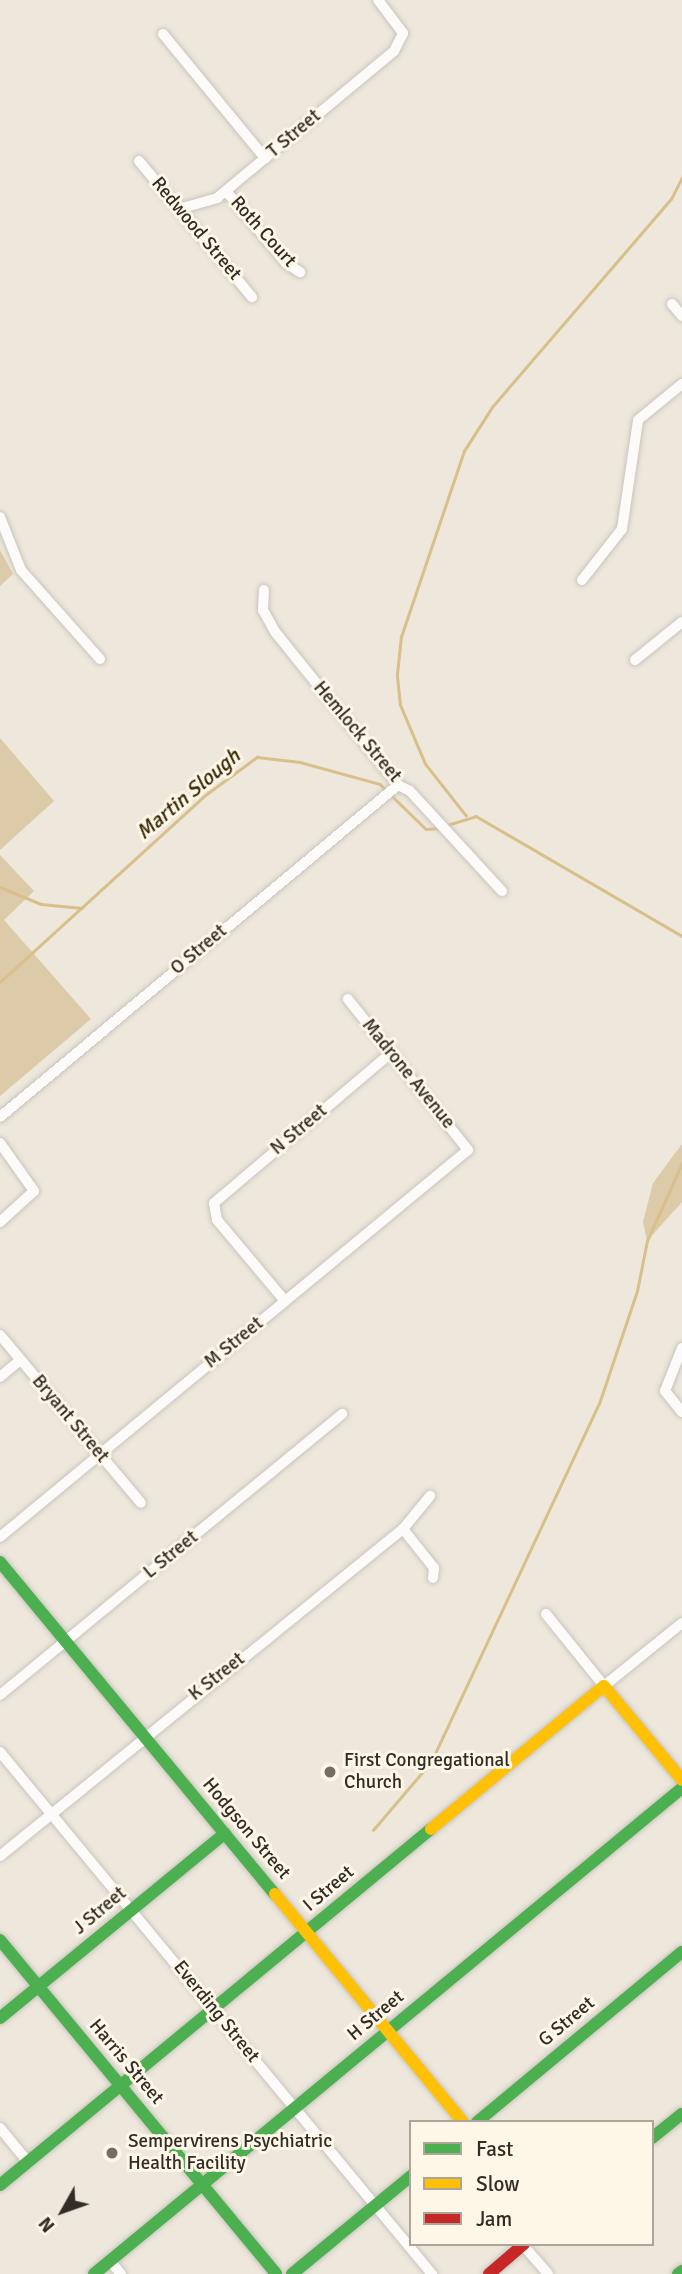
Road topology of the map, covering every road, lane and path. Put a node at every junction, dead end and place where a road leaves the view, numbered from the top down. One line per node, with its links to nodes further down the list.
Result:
1 (381, 1): 3 (street, T Street)
2 (163, 34): 3 (street)
3 (265, 158): 5 (street, T Street)
4 (139, 161): 6 (street, Redwood Street)
5 (226, 191): 6 (street, T Street); 7 (street, Roth Court)
6 (179, 209): 8 (street, Redwood Street)
7 (300, 272)
8 (253, 297)
9 (672, 304): 10 (street)
10 (682, 316)
11 (682, 384): 13 (street)
12 (0, 517): 16 (street)
13 (582, 580)
14 (264, 590): 18 (street, Hemlock Street)
15 (682, 622): 17 (street)
16 (100, 659)
17 (635, 660)
18 (398, 785): 19 (street, Hemlock Street); 22 (street, O Street)
19 (502, 891)
20 (348, 999): 21 (street, Madrone Avenue)
21 (392, 1052): 24 (street, Madrone Avenue); 26 (street, N Street)
22 (0, 1116)
23 (0, 1143): 25 (street)
24 (468, 1150): 26 (street, M Street)
25 (0, 1222)
26 (285, 1301): 33 (street, M Street)
27 (0, 1335): 29 (street, Bryant Street)
28 (682, 1348): 31 (street)
29 (20, 1360): 30 (street); 33 (street, Bryant Street)
30 (0, 1377)
31 (682, 1412)
32 (342, 1414): 42 (street, L Street)
33 (99, 1454): 35 (street, Bryant Street); 37 (street, M Street)
34 (430, 1496): 36 (street, K Street)
35 (141, 1503)
36 (403, 1529): 39 (street); 45 (street, K Street)
37 (0, 1536)
38 (0, 1562): 42 (street, Hodgson Street)
39 (433, 1578)
40 (546, 1614): 43 (street)
41 (682, 1623): 43 (street, I Street)
42 (66, 1641): 44 (street, L Street); 45 (street, Hodgson Street)
43 (604, 1686): 47 (street); 53 (street, I Street)
44 (0, 1695)
45 (144, 1736): 49 (street, K Street); 50 (street, Hodgson Street)
46 (0, 1752): 49 (street, Everding Street)
47 (682, 1780)
48 (682, 1788): 59 (street, H Street)
49 (51, 1814): 51 (street, K Street); 52 (street, Everding Street)
50 (225, 1833): 52 (street, J Street); 53 (street, Hodgson Street)
51 (0, 1856)
52 (132, 1909): 56 (street, J Street); 57 (street, Everding Street)
53 (307, 1932): 57 (street, I Street); 59 (street, Hodgson Street)
54 (0, 1940): 56 (street, Harris Street)
55 (682, 1952): 66 (street, G Street)
56 (39, 1986): 58 (street, J Street); 60 (street, Harris Street)
57 (215, 2008): 60 (street, I Street); 62 (street, Everding Street)
58 (0, 2018)
59 (387, 2031): 62 (street, H Street); 65 (street, Hodgson Street)
60 (121, 2086): 61 (street, Harris Street); 63 (street, I Street)
61 (139, 2108): 63 (street); 71 (street, Harris Street)
62 (295, 2109): 71 (street, H Street); 73 (street, Everding Street)
63 (89, 2112): 69 (street, I Street)
64 (682, 2114): 68 (street)
65 (461, 2120)
66 (479, 2120)
67 (0, 2128): 69 (street)
68 (654, 2136)
69 (28, 2162): 72 (street, I Street)
70 (409, 2178): 73 (street)
71 (202, 2184): 76 (street, H Street); 80 (street, Harris Street)
72 (0, 2185)
73 (375, 2206): 81 (street); 82 (street, Everding Street)
74 (522, 2246): 83 (street)
75 (526, 2246): 84 (street)
76 (110, 2261): 78 (street, H Street); 79 (street)
77 (682, 2271): 85 (street)
78 (94, 2274)
79 (121, 2274)
80 (276, 2274)
81 (292, 2274)
82 (432, 2274)
83 (489, 2274)
84 (548, 2274)
85 (678, 2274)

